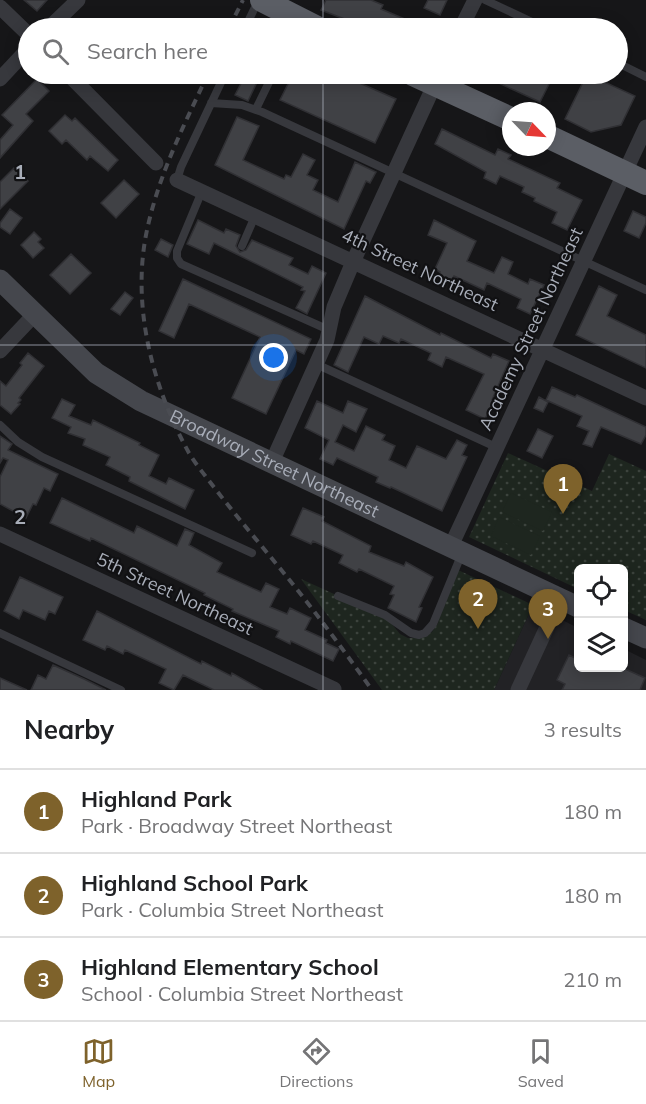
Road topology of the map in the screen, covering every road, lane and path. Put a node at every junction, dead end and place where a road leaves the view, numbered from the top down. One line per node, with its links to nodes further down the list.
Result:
1 (78, 0): 6 (street)
2 (260, 0): 7 (lane); 8 (highway)
3 (475, 0): 9 (street)
4 (484, 0): 10 (lane)
5 (0, 7): 11 (street)
6 (59, 18)
7 (250, 18)
8 (290, 18)
9 (466, 18)
10 (523, 18)
11 (18, 24)
12 (18, 60): 15 (street)
13 (628, 68): 14 (lane)
14 (646, 77)
15 (0, 79)
16 (78, 84): 26 (street)
17 (220, 84): 21 (lane)
18 (268, 84): 22 (lane)
19 (436, 84): 27 (street)
20 (447, 84): 23 (highway)
21 (211, 103): 22 (lane); 29 (lane)
22 (256, 109): 27 (lane)
23 (502, 114)
24 (646, 127): 28 (street, Academy Street Northeast)
25 (556, 140): 28 (highway)
26 (156, 162)
27 (394, 173): 33 (street); 34 (lane)
28 (635, 178): 34 (street, Academy Street Northeast)
29 (177, 180): 30 (street, 4th Street Northeast)
30 (202, 191): 31 (street, 4th Street Northeast); 38 (lane)
31 (255, 216): 32 (lane); 33 (street, 4th Street Northeast)
32 (242, 246)
33 (353, 262): 38 (street); 39 (street, 4th Street Northeast)
34 (584, 262): 36 (lane); 39 (street, Academy Street Northeast)
35 (0, 280): 37 (main road, Broadway Street Northeast)
36 (646, 290)
37 (35, 314): 40 (street); 45 (main road, Broadway Street Northeast)
38 (329, 330): 41 (street)
39 (544, 349): 42 (street, 4th Street Northeast); 44 (street, Academy Street Northeast)
40 (0, 351)
41 (316, 364): 44 (lane); 45 (street)
42 (646, 398)
43 (0, 425): 48 (lane)
44 (498, 448): 47 (street, Academy Street Northeast)
45 (272, 462): 47 (main road, Broadway Street Northeast)
46 (0, 534): 54 (street, 5th Street Northeast)
47 (456, 549): 49 (lane); 50 (main road, Broadway Street Northeast)
48 (252, 553)
49 (338, 596)
50 (569, 602): 56 (street)
51 (628, 630): 53 (main road)
52 (0, 633): 55 (lane)
53 (646, 638)
54 (334, 689)
55 (121, 690)
56 (518, 690)

